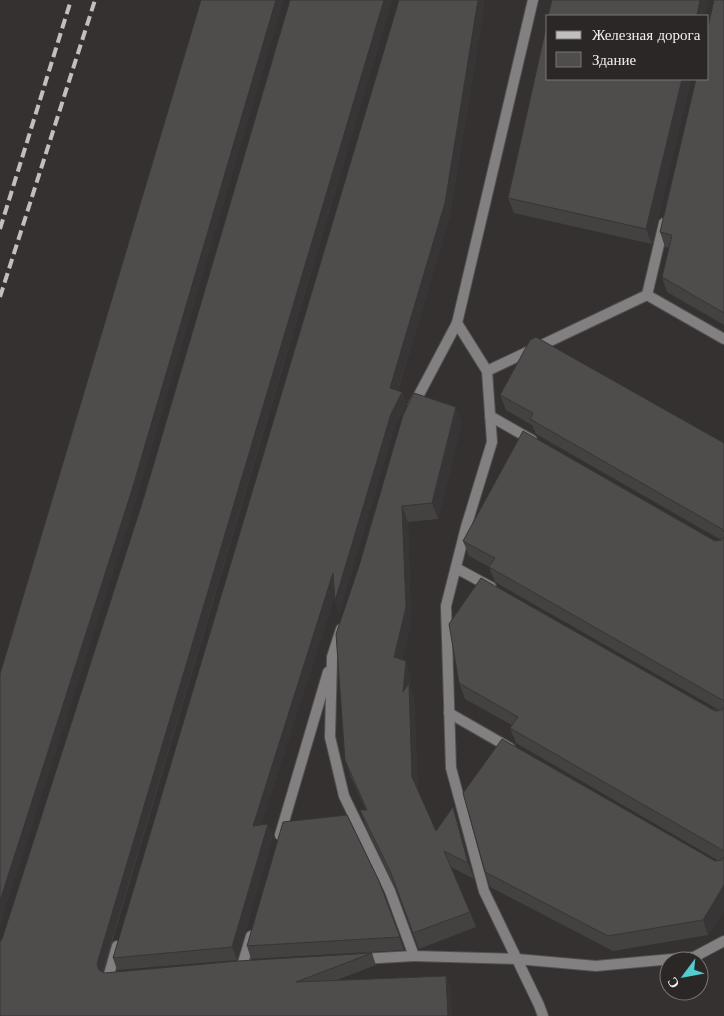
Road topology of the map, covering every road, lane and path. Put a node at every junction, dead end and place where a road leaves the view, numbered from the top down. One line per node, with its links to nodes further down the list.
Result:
1 (533, 0): 4 (lane)
2 (667, 210): 3 (lane)
3 (647, 295): 5 (lane); 6 (lane)
4 (457, 323): 6 (lane); 8 (lane)
5 (724, 339)
6 (487, 371): 7 (lane)
7 (490, 416): 9 (lane); 10 (lane)
8 (407, 419)
9 (542, 446)
10 (456, 568): 11 (lane); 14 (lane)
11 (499, 592)
12 (344, 622): 13 (lane)
13 (332, 657): 16 (lane); 20 (lane)
14 (449, 713): 15 (lane); 21 (lane)
15 (518, 752)
16 (277, 844)
17 (253, 928): 23 (lane)
18 (119, 940): 24 (lane)
19 (724, 942): 21 (lane)
20 (414, 956): 21 (lane); 22 (lane)
21 (517, 959): 25 (lane)
22 (347, 960)
23 (261, 965)
24 (127, 976)
25 (543, 1016)

